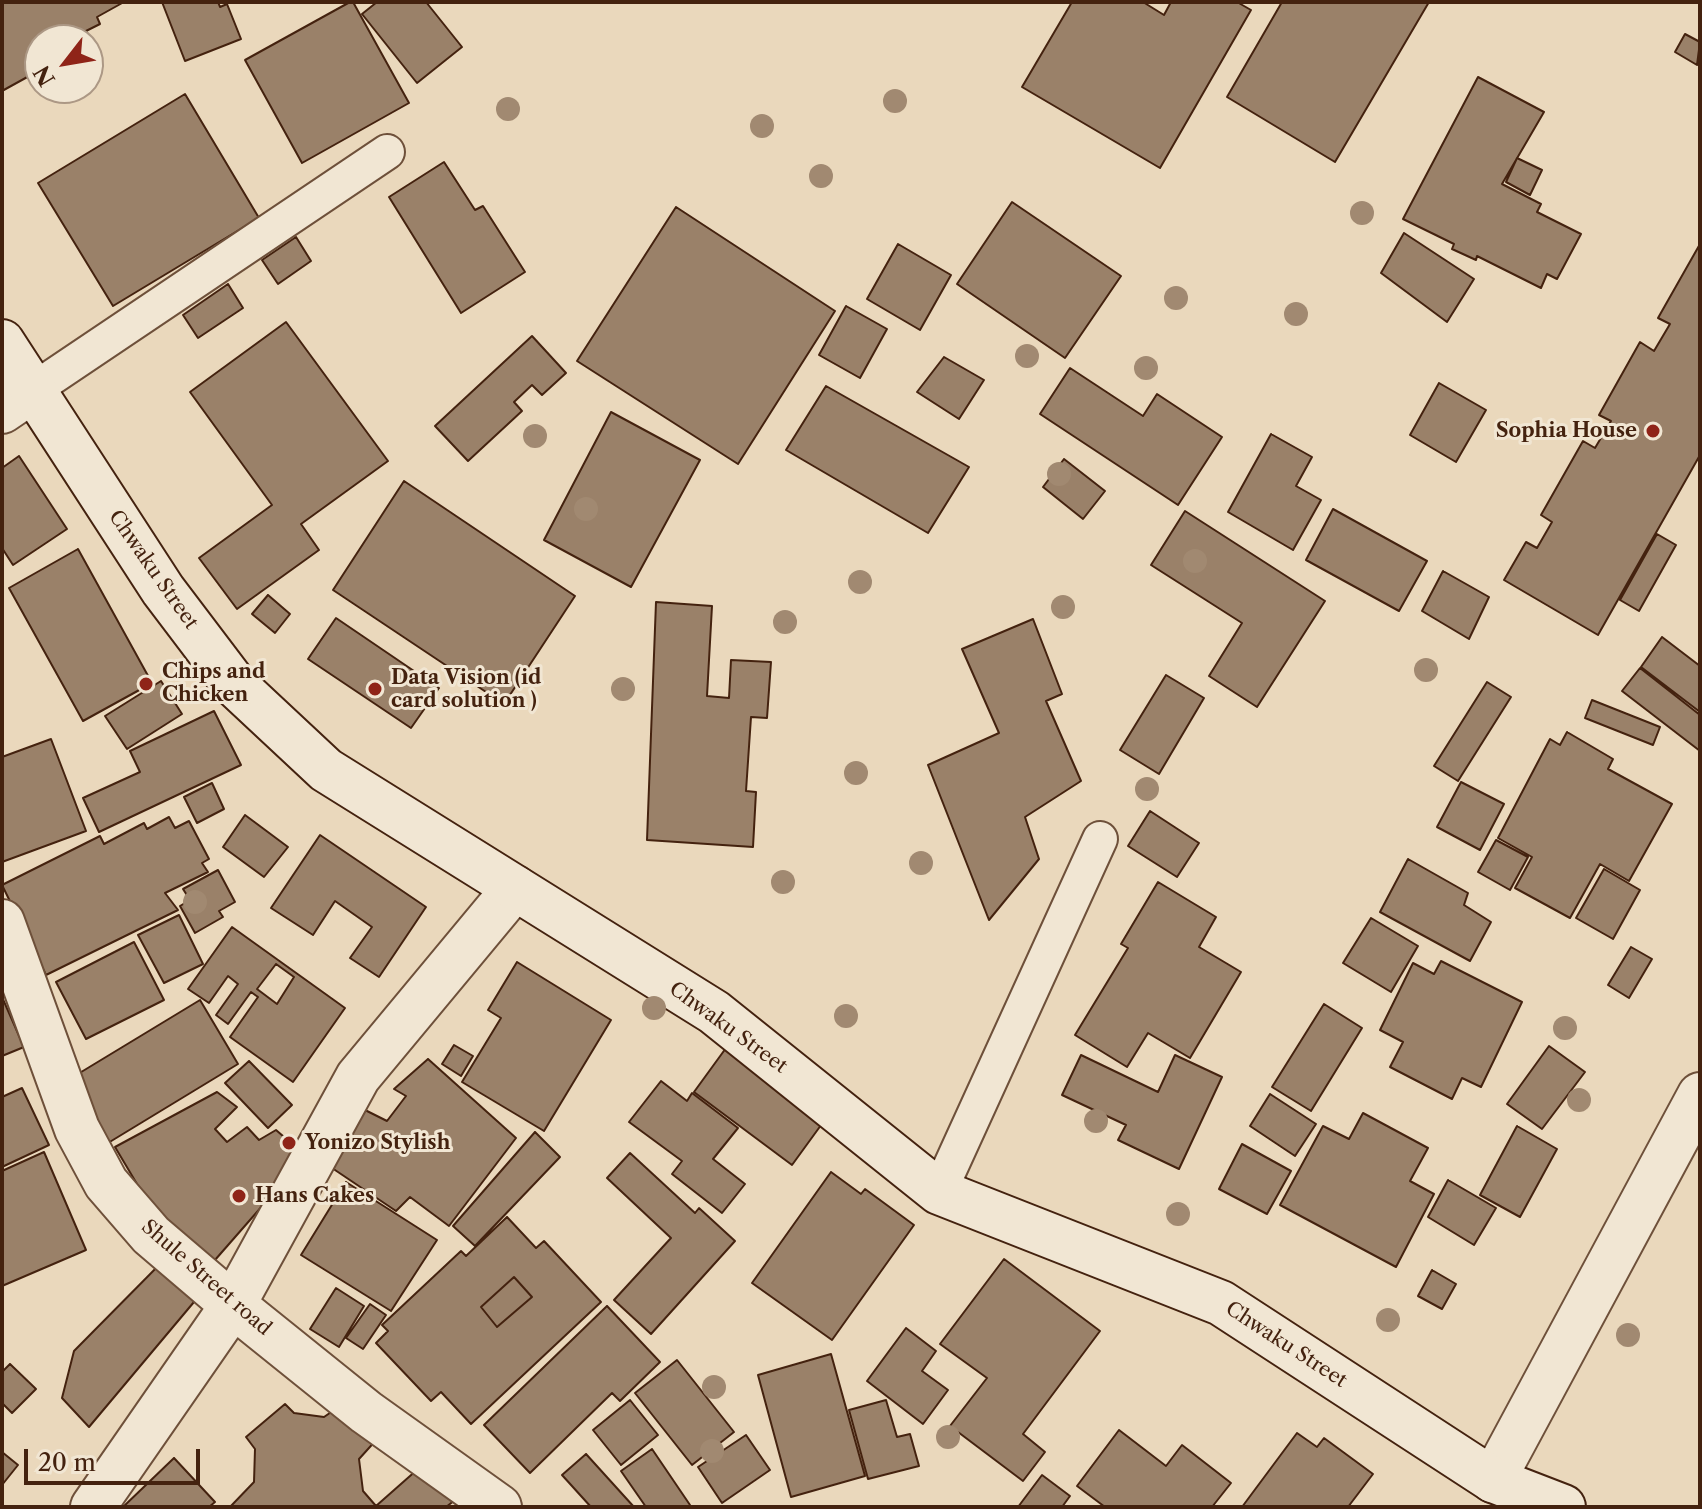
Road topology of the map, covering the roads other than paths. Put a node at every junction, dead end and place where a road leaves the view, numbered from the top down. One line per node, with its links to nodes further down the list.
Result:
1 (387, 152): 3 (lane)
2 (2, 342): 3 (main road, Chwaku Street)
3 (17, 401): 5 (main road, Chwaku Street)
4 (1100, 839): 8 (lane)
5 (515, 888): 8 (main road, Chwaku Street); 9 (main road)
6 (2, 922): 9 (main road, Shule Street road)
7 (1700, 1095): 10 (main road)
8 (939, 1192): 10 (main road, Chwaku Street)
9 (233, 1305): 11 (main road); 12 (main road, Shule Street road)
10 (1493, 1480): 13 (main road, Chwaku Street)
11 (93, 1507)
12 (499, 1507)
13 (1563, 1507)

